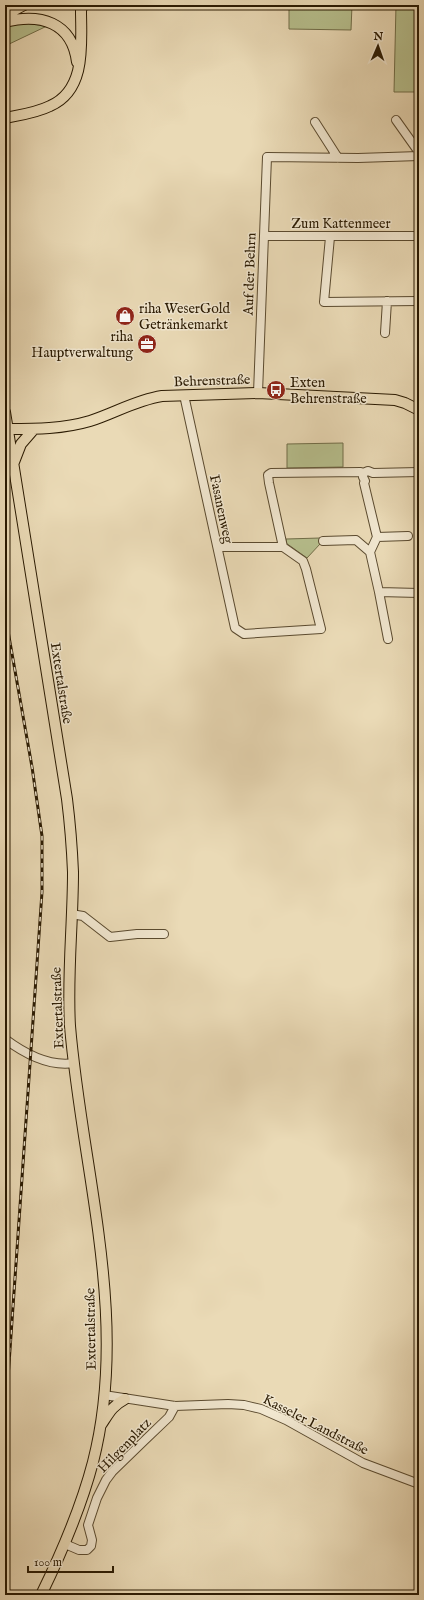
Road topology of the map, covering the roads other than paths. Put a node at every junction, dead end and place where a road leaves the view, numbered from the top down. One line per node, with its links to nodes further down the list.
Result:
1 (9, 5): 4 (main road)
2 (24, 5): 5 (main road)
3 (83, 5): 7 (main road)
4 (5, 8)
5 (5, 15)
6 (5, 22): 7 (main road)
7 (78, 70): 8 (main road)
8 (5, 118)
9 (396, 120): 11 (street)
10 (315, 122): 12 (street)
11 (418, 156): 12 (street)
12 (338, 158): 13 (street, Auf der Behrn)
13 (264, 236): 15 (street, Zum Kattenmeer); 19 (street, Auf der Behrn)
14 (419, 236): 15 (street, Zum Kattenmeer)
15 (330, 237): 16 (street)
16 (387, 301): 17 (street); 18 (street)
17 (419, 301)
18 (385, 333)
19 (258, 393): 20 (main road, Behrenstraße); 21 (main road, Behrenstraße)
20 (184, 395): 24 (main road, Behrenstraße); 31 (street, Fasanenweg)
21 (419, 410)
22 (5, 412): 23 (main road, Extertalstraße)
23 (6, 429): 24 (main road, Behrenstraße); 25 (main road, Extertalstraße)
24 (34, 429): 25 (main road)
25 (14, 462): 37 (main road, Extertalstraße)
26 (419, 472): 27 (street)
27 (363, 473): 29 (street); 32 (street)
28 (408, 536): 29 (street)
29 (377, 537): 33 (street)
30 (323, 541): 33 (street)
31 (218, 547): 32 (street); 32 (street, Fasanenweg)
32 (283, 547)
33 (370, 552): 34 (street)
34 (379, 592): 35 (street); 36 (street)
35 (419, 593)
36 (388, 639)
37 (72, 914): 38 (street); 40 (main road, Extertalstraße)
38 (164, 934)
39 (5, 1039): 40 (street)
40 (74, 1064): 41 (main road, Extertalstraße)
41 (104, 1395): 42 (street, Kasseler Landstraße); 44 (main road, Extertalstraße)
42 (126, 1399): 43 (street, Kasseler Landstraße); 44 (main road)
43 (175, 1406): 45 (street, Kasseler Landstraße); 46 (street, Hilgenplatz)
44 (99, 1429): 46 (main road, Extertalstraße)
45 (419, 1484)
46 (65, 1544): 47 (main road, Extertalstraße)
47 (42, 1595)

